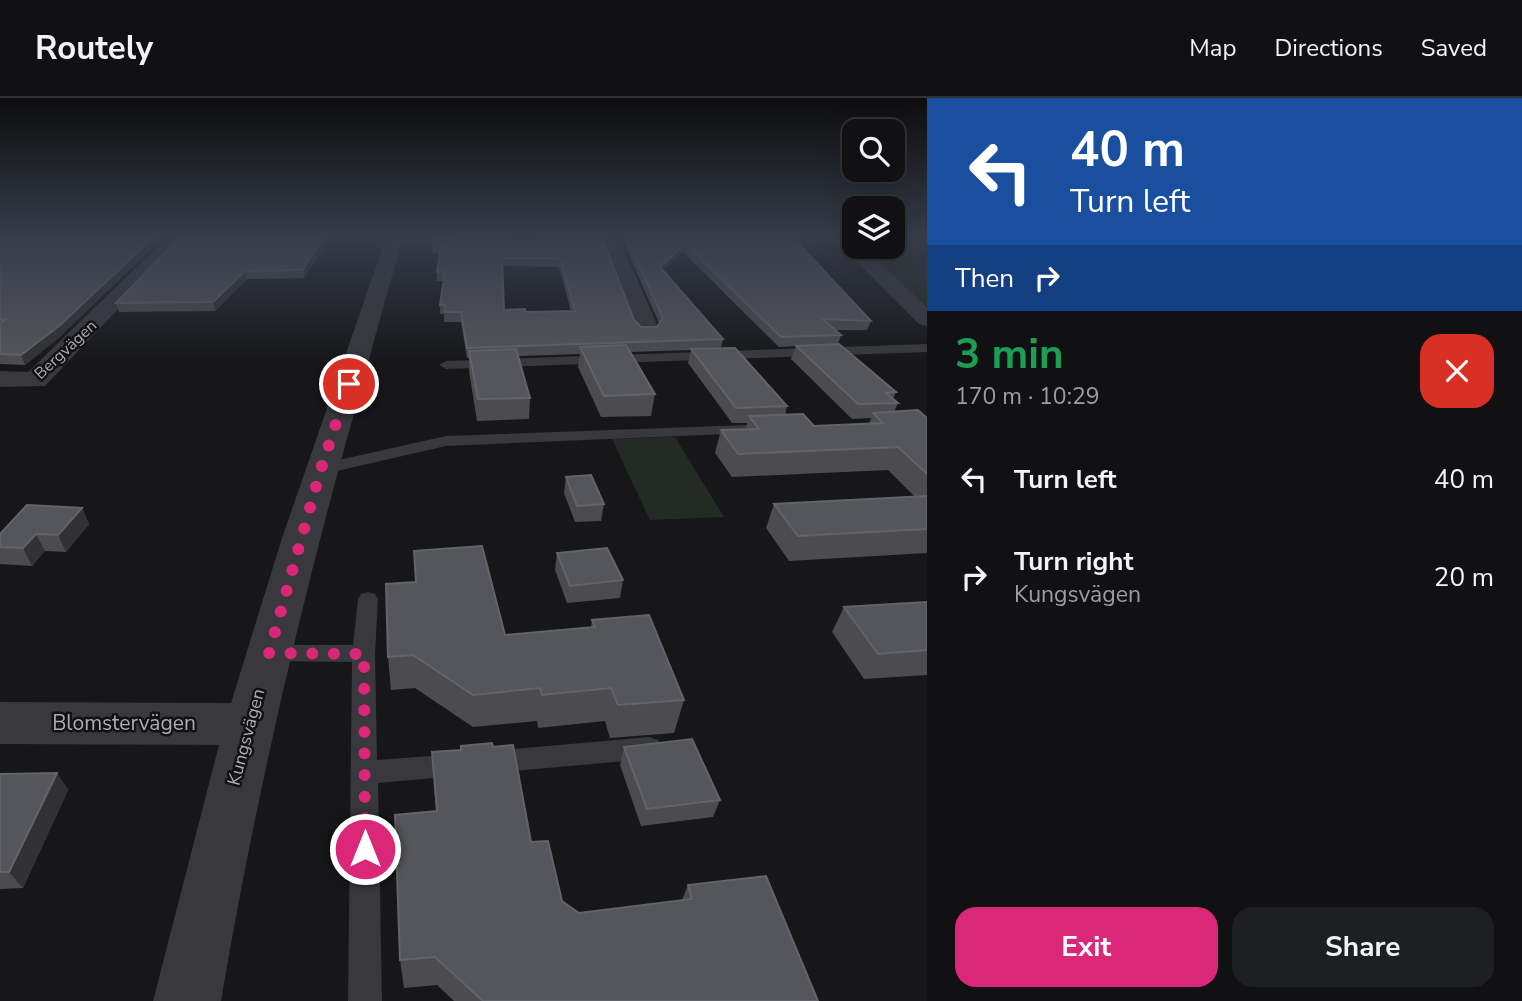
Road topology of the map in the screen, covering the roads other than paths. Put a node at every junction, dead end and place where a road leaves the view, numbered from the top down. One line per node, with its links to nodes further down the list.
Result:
1 (138, 277): 9 (street, Bergvägen)
2 (382, 277): 11 (street, Kungsvägen)
3 (627, 277): 6 (street)
4 (885, 277): 5 (street)
5 (927, 319)
6 (647, 330)
7 (927, 348): 8 (lane)
8 (446, 365)
9 (0, 379)
10 (763, 429): 11 (lane)
11 (321, 469): 13 (street, Kungsvägen)
12 (369, 599): 14 (lane)
13 (269, 653): 14 (lane); 16 (street, Kungsvägen)
14 (364, 654): 18 (lane)
15 (0, 723): 16 (street, Blomstervägen)
16 (249, 724): 19 (street, Kungsvägen)
17 (678, 746): 18 (lane)
18 (364, 773): 20 (lane)
19 (187, 1001)
20 (365, 1001)

